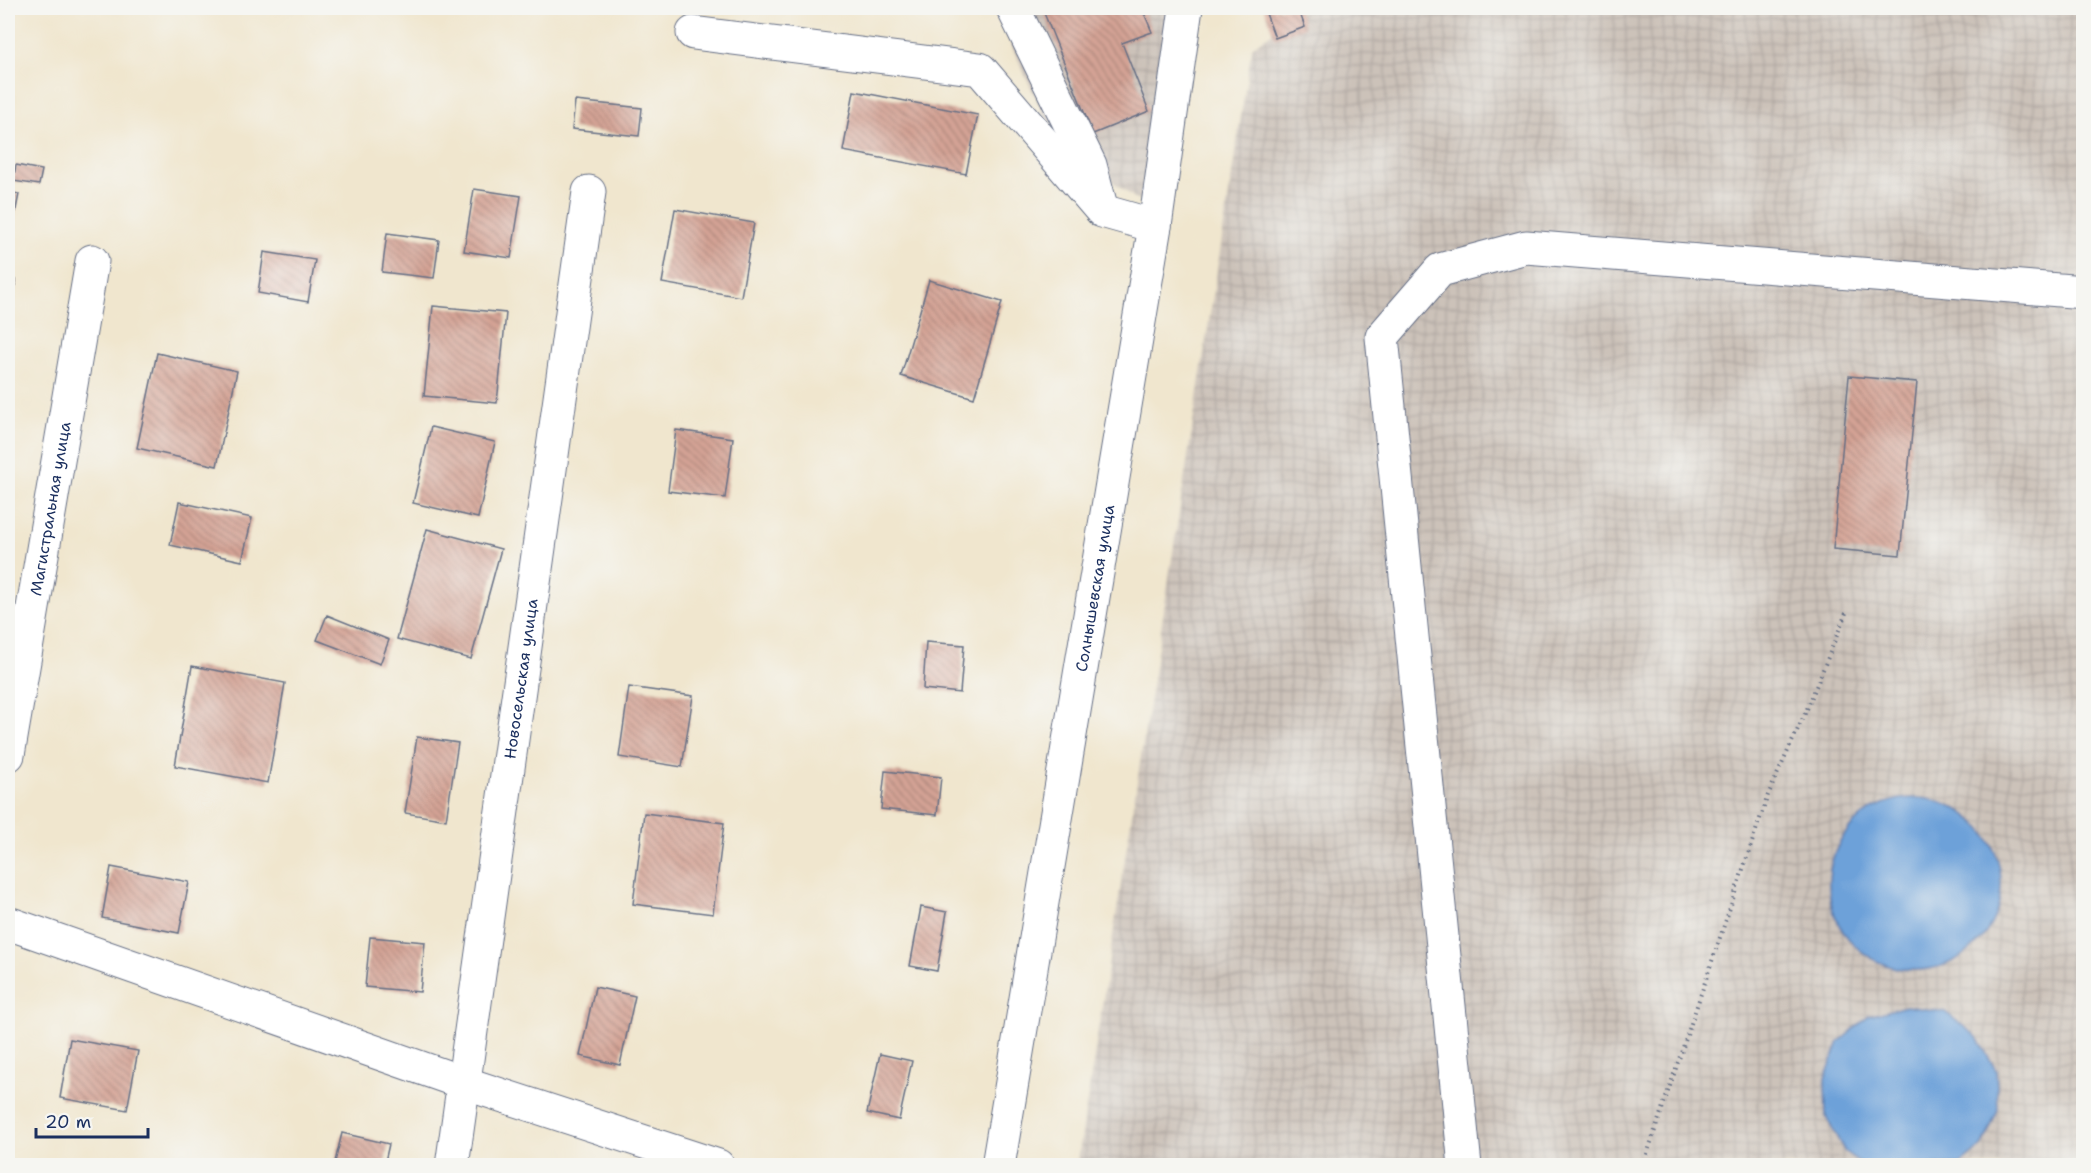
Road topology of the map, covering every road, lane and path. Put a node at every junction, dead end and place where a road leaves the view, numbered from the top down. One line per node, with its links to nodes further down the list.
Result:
1 (1013, 8): 5 (street)
2 (1186, 8): 6 (street, Солнышевская улица)
3 (693, 33): 5 (street)
4 (589, 192): 12 (street, Новосельская улица)
5 (1102, 211): 6 (street)
6 (1155, 226): 15 (street, Солнышевская улица)
7 (92, 261): 10 (street, Магистральная улица)
8 (2084, 292): 16 (street)
9 (1846, 613): 17 (path)
10 (8, 755)
11 (8, 923): 12 (street)
12 (464, 1083): 13 (street, Новосельская улица); 14 (street)
13 (452, 1166)
14 (718, 1166)
15 (998, 1166)
16 (1465, 1166)
17 (1643, 1166)

